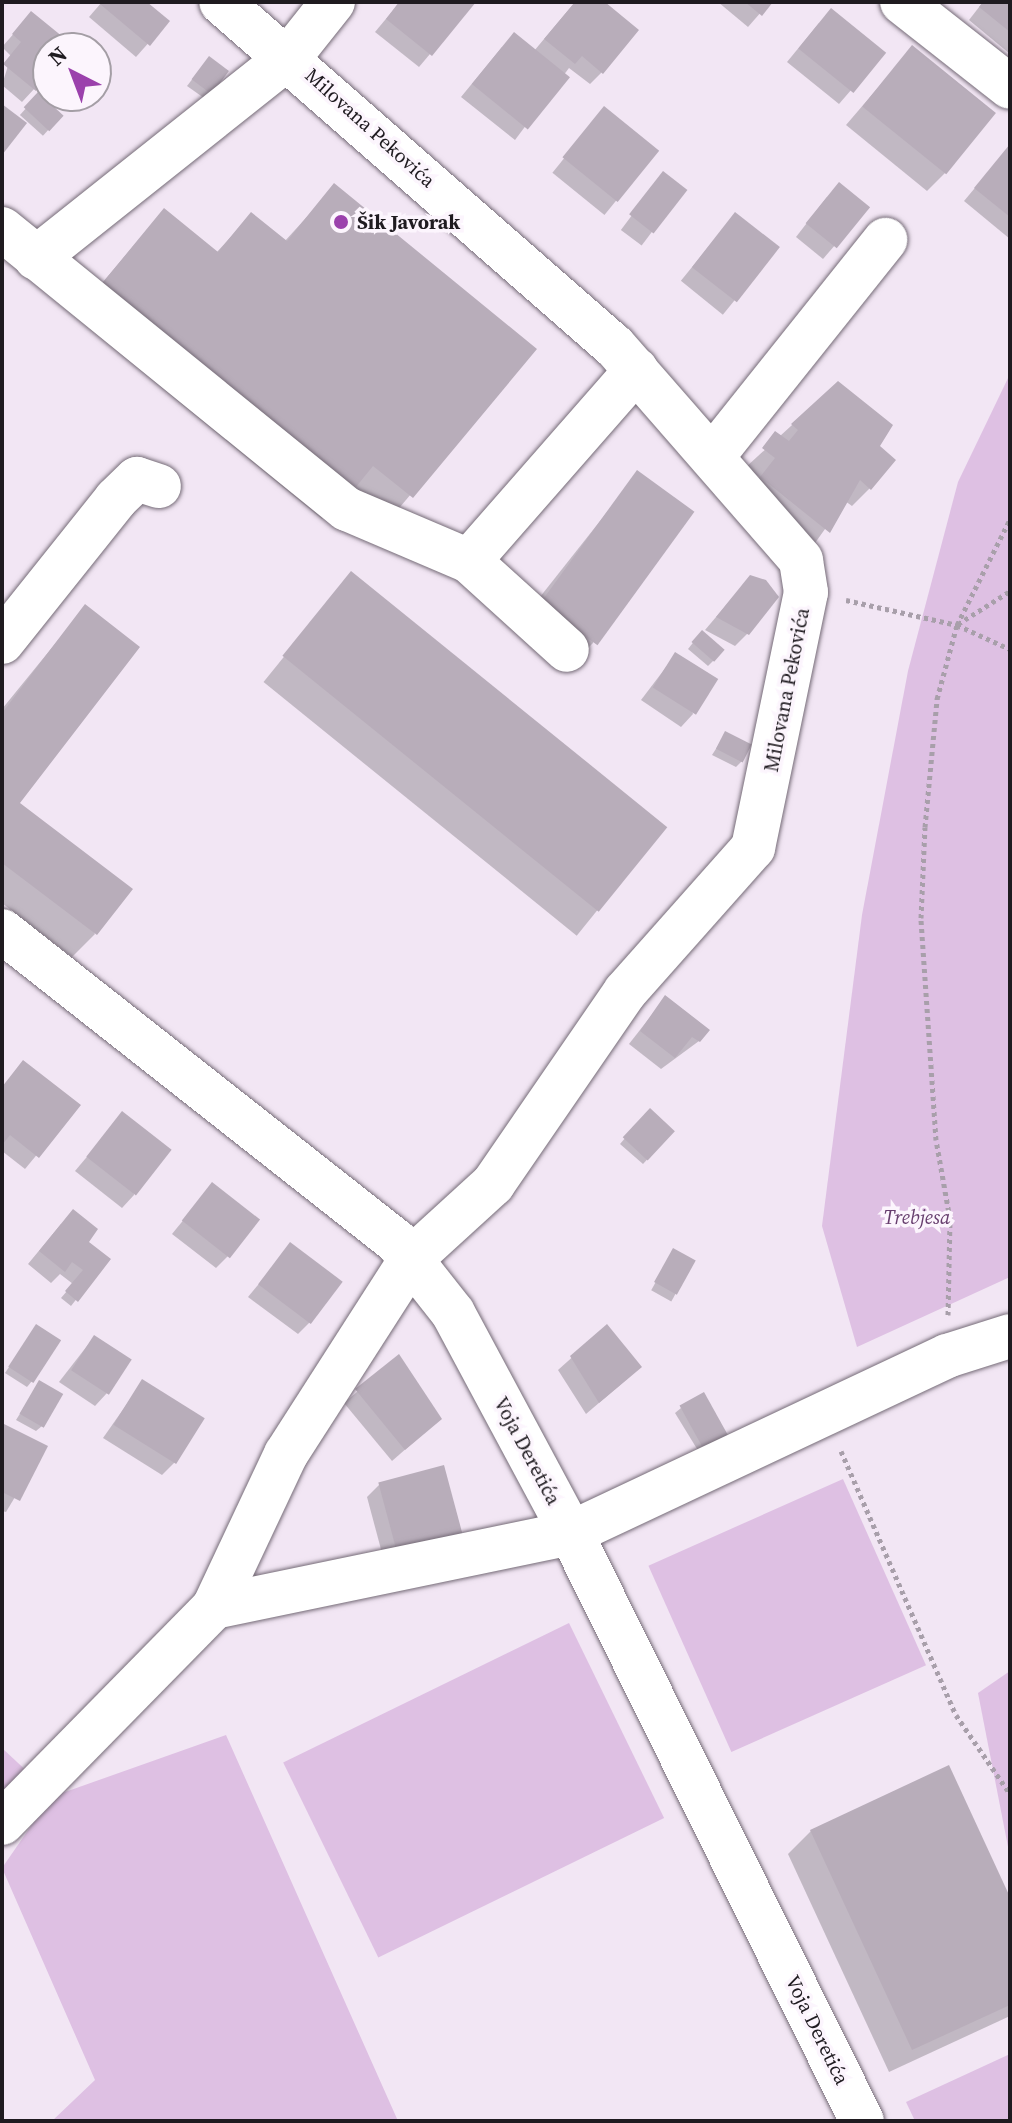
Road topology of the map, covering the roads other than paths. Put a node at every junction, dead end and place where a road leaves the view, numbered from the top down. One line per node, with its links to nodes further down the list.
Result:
1 (221, 2): 4 (street, Milovana Pekovića)
2 (333, 2): 4 (street)
3 (902, 2): 5 (street)
4 (290, 56): 8 (street); 9 (street, Milovana Pekovića)
5 (1010, 87)
6 (2, 229): 8 (street)
7 (885, 240): 10 (street)
8 (36, 258): 12 (street)
9 (636, 370): 10 (street, Milovana Pekovića); 12 (street)
10 (712, 457): 16 (street, Milovana Pekovića)
11 (159, 486): 13 (street)
12 (469, 561): 14 (street)
13 (2, 642)
14 (567, 650)
15 (2, 931): 16 (street, Voja Deretića)
16 (411, 1259): 18 (street, Voja Deretića); 19 (street, Milovana Pekovića)
17 (1010, 1336): 18 (street)
18 (571, 1533): 19 (street); 21 (street, Voja Deretića)
19 (214, 1607): 20 (street)
20 (2, 1823)
21 (862, 2121)

